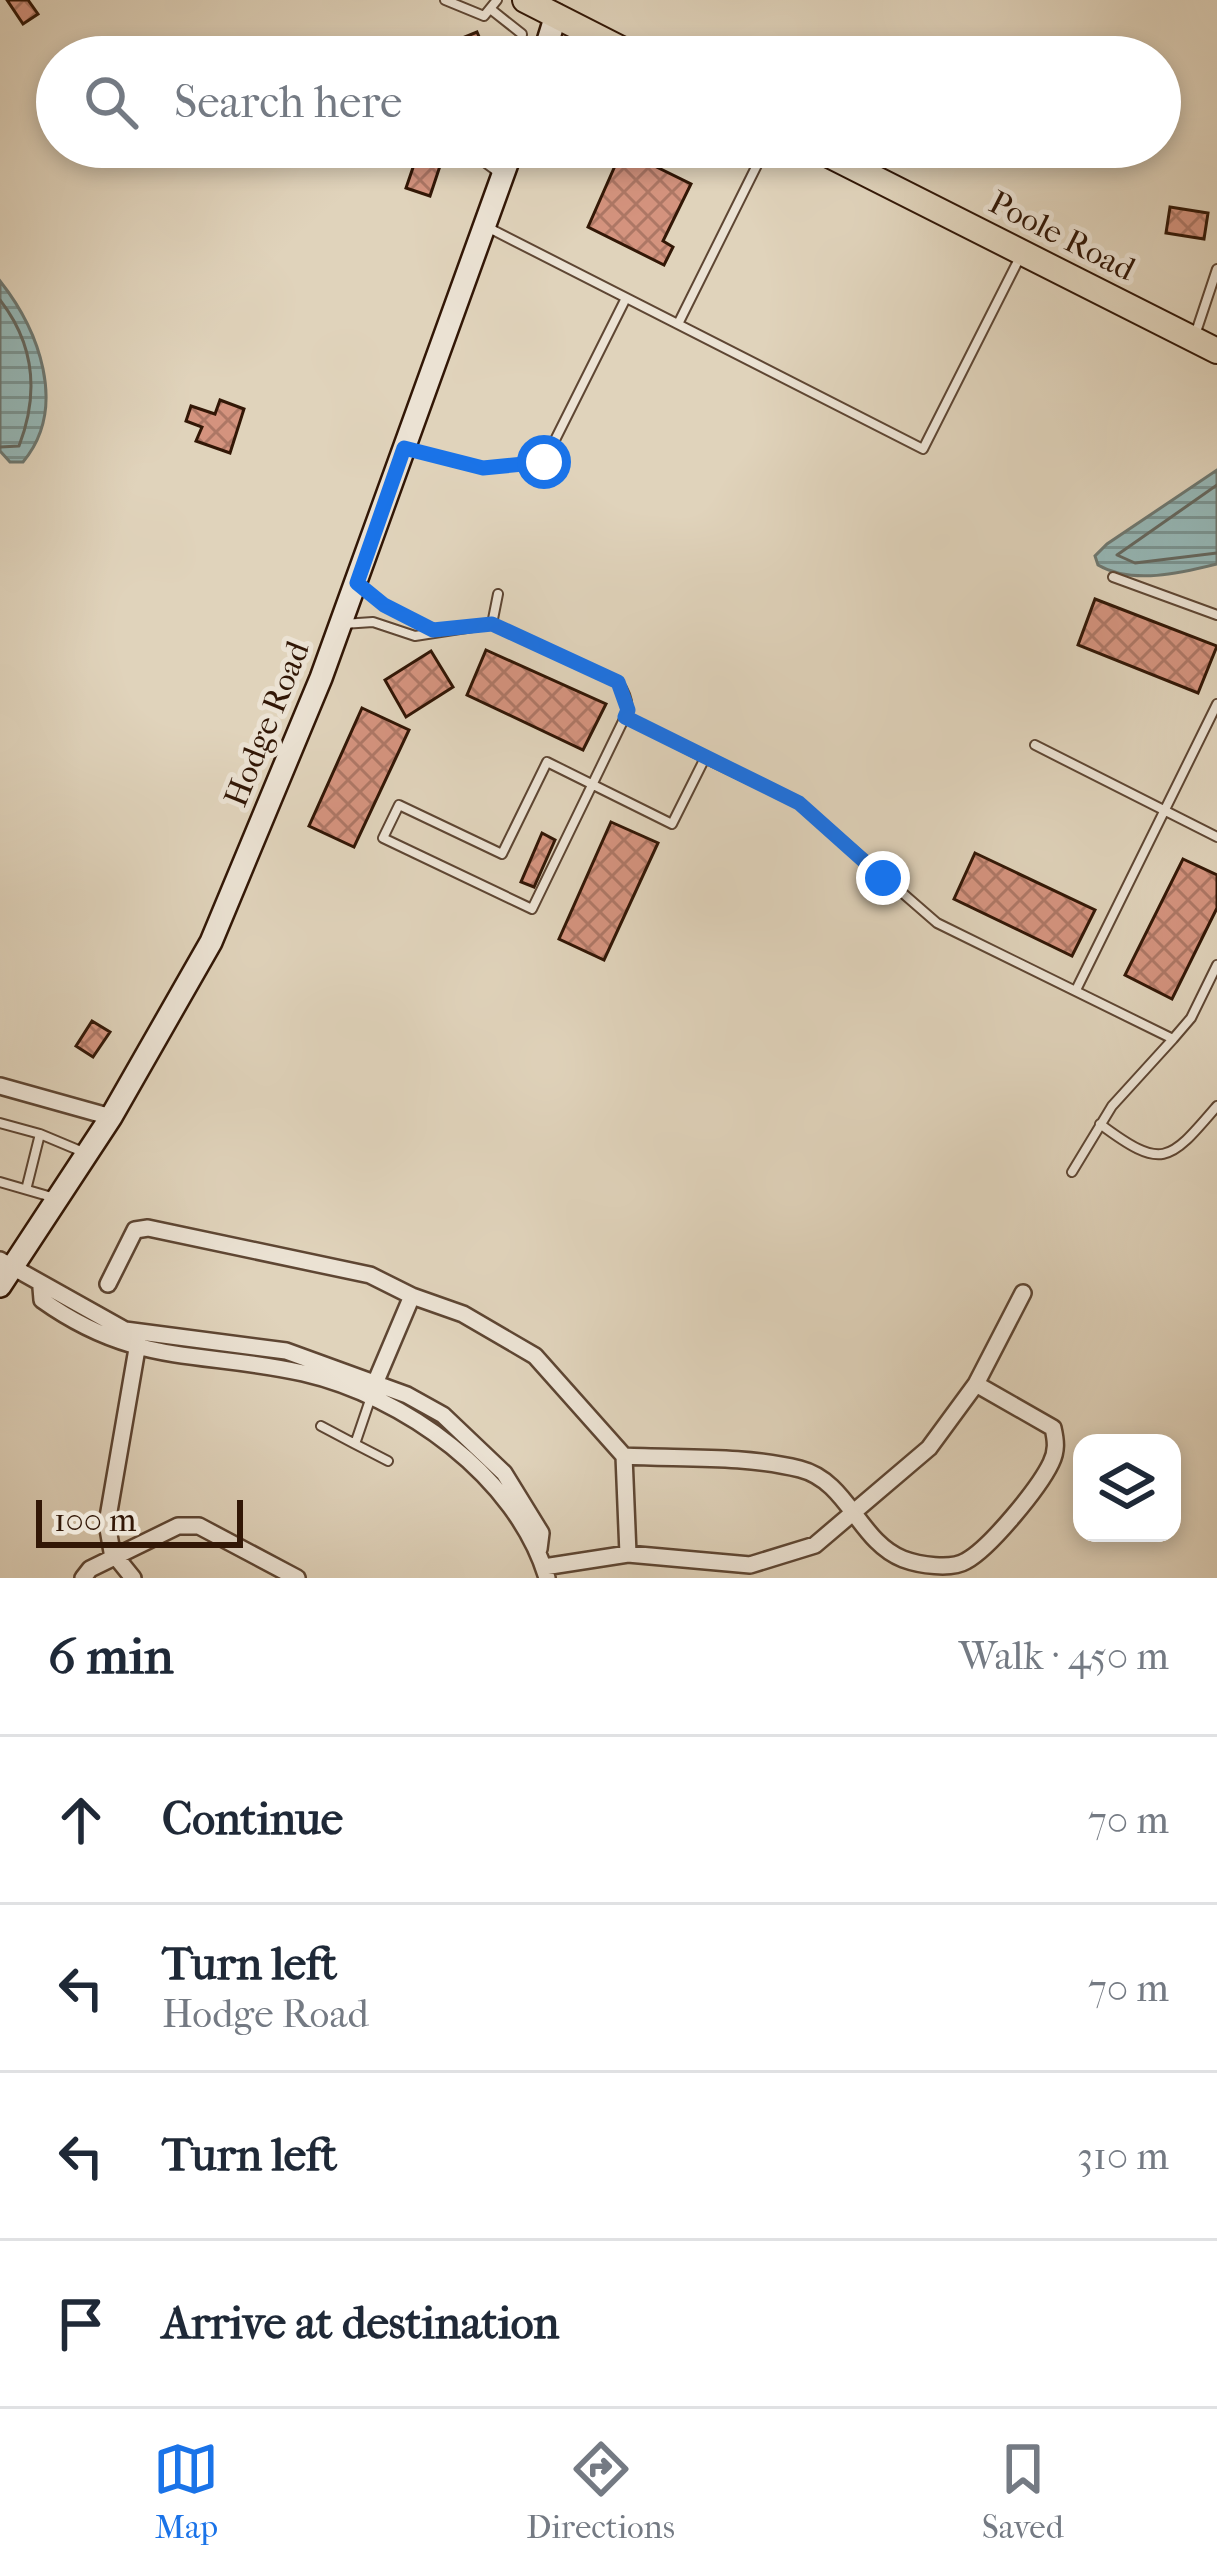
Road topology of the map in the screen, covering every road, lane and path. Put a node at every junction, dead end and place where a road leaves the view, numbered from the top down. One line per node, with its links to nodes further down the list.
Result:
1 (445, 0): 5 (lane)
2 (497, 0): 5 (lane)
3 (525, 0): 4 (main road)
4 (559, 8): 7 (main road)
5 (493, 10): 6 (lane)
6 (522, 36)
7 (604, 36)
8 (492, 168): 12 (lane)
9 (506, 168): 12 (main road, Hodge Road)
10 (756, 168): 17 (lane)
11 (854, 168): 14 (main road, Poole Road)
12 (503, 176): 13 (main road, Hodge Road)
13 (485, 226): 16 (lane); 19 (main road, Hodge Road)
14 (1022, 254): 17 (lane); 18 (main road, Poole Road)
15 (1217, 269): 18 (lane)
16 (626, 298): 17 (lane); 19 (lane)
17 (678, 324)
18 (1206, 345)
19 (404, 448): 21 (main road, Hodge Road)
20 (1113, 578): 23 (lane)
21 (357, 583): 24 (main road, Hodge Road); 26 (lane)
22 (498, 594): 25 (lane)
23 (1217, 615)
24 (342, 624): 26 (lane); 39 (main road, Hodge Road)
25 (492, 624): 26 (lane); 28 (lane)
26 (433, 630)
27 (1217, 704): 32 (lane)
28 (625, 717): 30 (lane); 31 (lane)
29 (1035, 745): 32 (lane)
30 (705, 758): 31 (lane); 35 (lane)
31 (593, 785): 31 (lane)
32 (1164, 811): 33 (lane); 35 (lane)
33 (1217, 837)
34 (1217, 965): 36 (lane)
35 (1076, 990): 36 (lane)
36 (1173, 1039): 41 (lane)
37 (0, 1086): 39 (street)
38 (1217, 1106): 41 (lane)
39 (111, 1117): 43 (main road, Hodge Road)
40 (0, 1123): 42 (lane)
41 (1100, 1124): 44 (lane)
42 (40, 1134): 43 (lane); 46 (lane)
43 (86, 1153): 47 (main road, Hodge Road)
44 (1072, 1172)
45 (0, 1182): 46 (lane)
46 (27, 1186): 47 (lane)
47 (56, 1198): 48 (main road, Hodge Road)
48 (6, 1262): 50 (main road, Hodge Road); 53 (street)
49 (108, 1284): 52 (street)
50 (0, 1286)
51 (1023, 1293): 55 (street)
52 (412, 1296): 54 (street); 59 (street)
53 (138, 1341): 54 (street); 56 (street); 64 (street)
54 (376, 1381): 56 (lane); 62 (street)
55 (976, 1384): 61 (street); 61 (street)
56 (370, 1400): 58 (lane); 62 (street)
57 (321, 1426): 58 (lane)
58 (355, 1444): 60 (lane)
59 (624, 1456): 61 (street); 63 (street)
60 (388, 1461)
61 (857, 1514): 63 (street)
62 (539, 1549): 65 (street)
63 (628, 1553): 65 (street)
64 (116, 1557): 66 (street); 67 (street); 68 (street)
65 (546, 1572)
66 (82, 1578)
67 (133, 1578)
68 (297, 1578)

